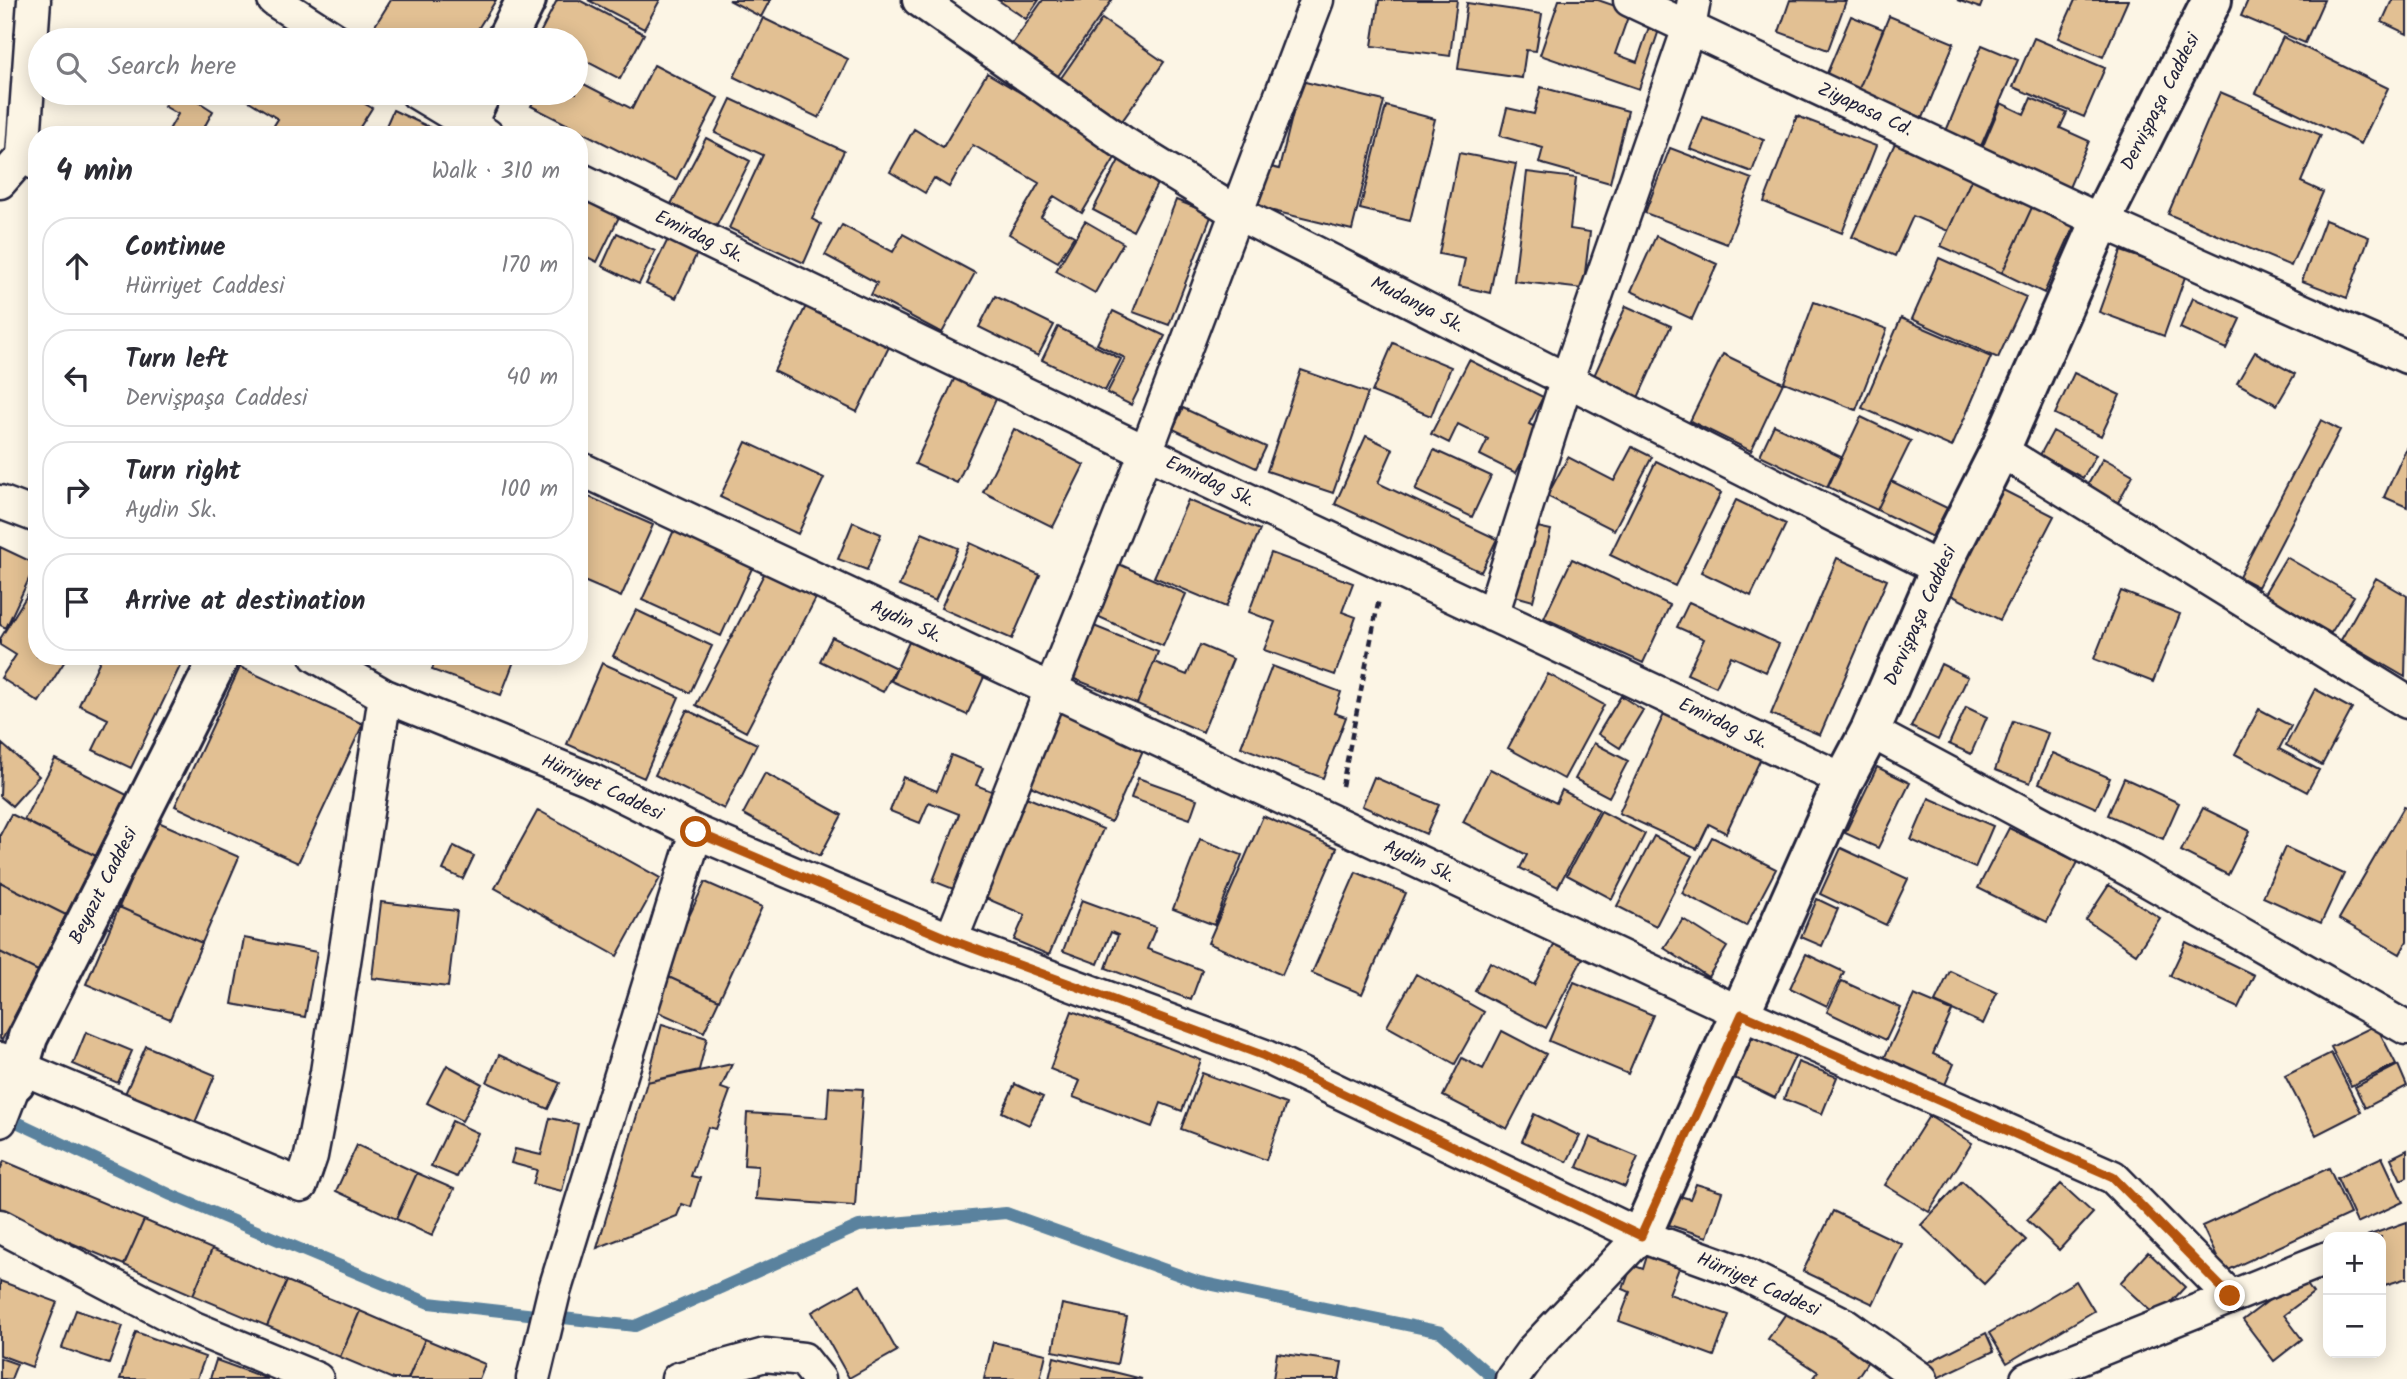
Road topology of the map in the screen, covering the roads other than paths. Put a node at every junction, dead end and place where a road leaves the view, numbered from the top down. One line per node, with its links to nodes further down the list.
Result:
1 (34, 0): 9 (street)
2 (274, 0): 10 (street)
3 (526, 0): 11 (street)
4 (919, 0): 19 (street, Mudanya Sk.)
5 (1317, 0): 19 (street)
6 (1630, 0): 8 (street, Ziyapasa Cd.)
7 (2212, 0): 20 (street, Dervişpaşa Caddesi)
8 (1691, 14): 20 (street, Ziyapasa Cd.); 22 (street)
9 (33, 28)
10 (317, 28)
11 (512, 28)
12 (31, 105): 15 (street)
13 (441, 105): 14 (street)
14 (474, 122)
15 (31, 126)
16 (28, 161): 17 (street)
17 (0, 182)
18 (588, 183): 24 (street, Emirdag Sk.)
19 (1237, 213): 22 (street, Mudanya Sk.); 24 (street)
20 (2101, 221): 21 (street, Ziyapasa Cd.); 23 (street, Dervişpaşa Caddesi)
21 (2407, 357)
22 (1566, 382): 28 (street, Mudanya Sk.); 29 (street)
23 (2000, 450): 28 (street, Dervişpaşa Caddesi); 34 (street)
24 (1146, 452): 29 (street, Emirdag Sk.); 32 (street)
25 (588, 472): 32 (street, Aydin Sk.)
26 (0, 502): 27 (street)
27 (28, 513)
28 (1940, 569): 35 (street, Dervişpaşa Caddesi)
29 (1492, 615): 36 (street, Emirdag Sk.)
30 (214, 665): 41 (street, Beyazıt Caddesi)
31 (332, 665): 33 (street, Hürriyet Caddesi)
32 (1051, 691): 38 (street); 39 (street, Aydin Sk.)
33 (385, 696): 37 (street, Hürriyet Caddesi); 41 (street)
34 (2407, 702)
35 (1870, 732): 36 (street, Dervişpaşa Caddesi); 40 (street)
36 (1844, 780): 39 (street, Dervişpaşa Caddesi)
37 (696, 832): 38 (street, Hürriyet Caddesi); 47 (street)
38 (951, 940): 44 (street, Hürriyet Caddesi)
39 (1742, 1014): 44 (street, Dervişpaşa Caddesi); 46 (street, Aydin Sk.)
40 (2406, 1028)
41 (11, 1069): 42 (street, Beyazıt Caddesi)
42 (0, 1121)
43 (0, 1226): 48 (street)
44 (1641, 1236): 51 (street); 52 (street, Hürriyet Caddesi)
45 (2323, 1260): 46 (street)
46 (2230, 1296): 53 (street)
47 (534, 1372)
48 (317, 1379)
49 (678, 1379): 50 (street)
50 (819, 1379)
51 (1512, 1379)
52 (1921, 1379)
53 (2027, 1379)

